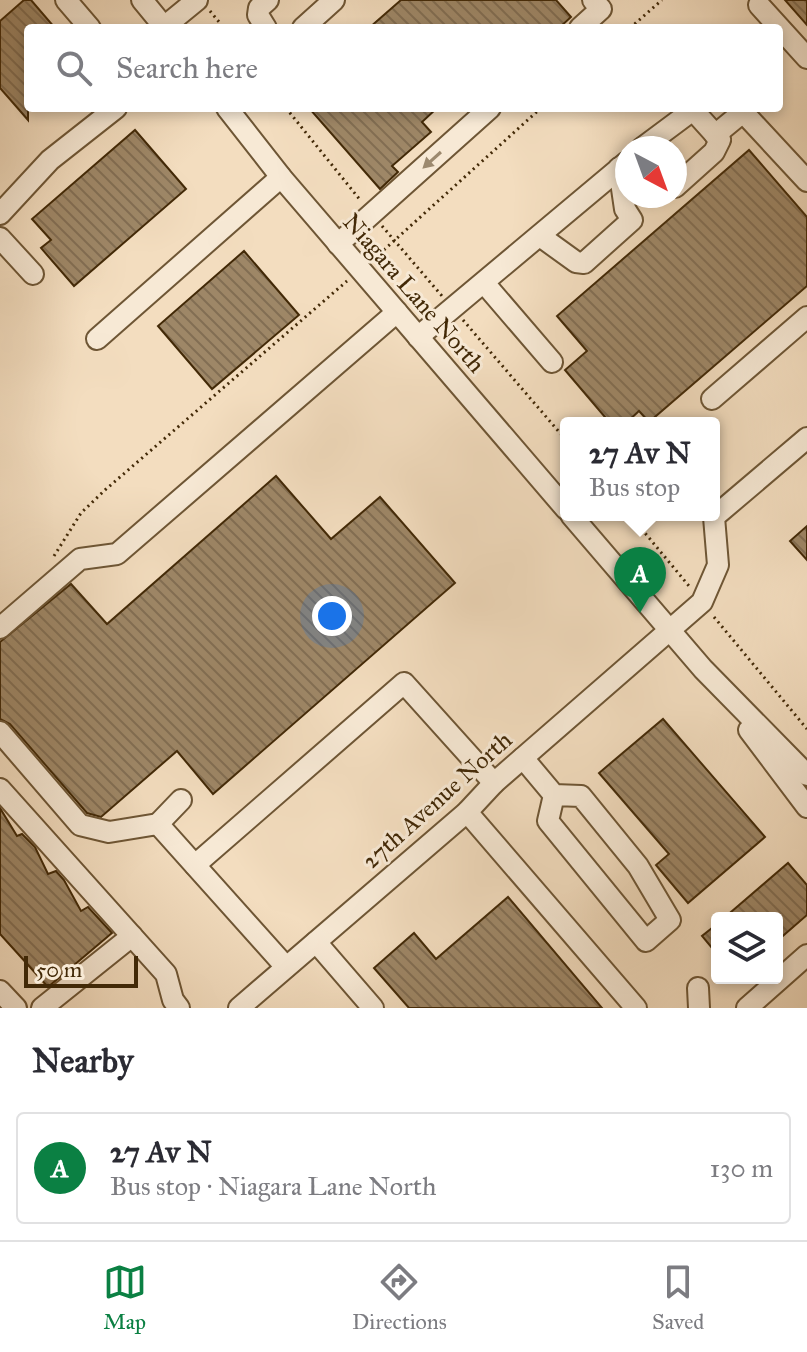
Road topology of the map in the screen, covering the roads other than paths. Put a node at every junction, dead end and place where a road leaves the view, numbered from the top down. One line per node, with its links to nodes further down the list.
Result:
1 (66, 0): 8 (street)
2 (142, 0): 9 (street)
3 (268, 0): 11 (street)
4 (334, 0): 12 (street)
5 (601, 3): 13 (street)
6 (202, 4): 10 (street)
7 (759, 5): 14 (street)
8 (87, 24)
9 (162, 24)
10 (170, 24)
11 (264, 24)
12 (307, 24)
13 (583, 24)
14 (776, 24)
15 (783, 32): 16 (street)
16 (807, 58)
17 (111, 112): 29 (street)
18 (230, 112): 26 (street, Niagara Lane North)
19 (486, 112): 32 (street, one-way to 32)
20 (690, 112): 23 (street)
21 (695, 112): 22 (street)
22 (715, 135): 25 (street); 27 (street)
23 (658, 136)
24 (615, 174): 30 (street)
25 (687, 176)
26 (281, 177): 32 (street, Niagara Lane North); 38 (street)
27 (807, 181)
28 (625, 208): 30 (street)
29 (0, 214)
30 (540, 236): 34 (street)
31 (0, 238): 33 (street)
32 (338, 244): 35 (street, Niagara Lane North)
33 (33, 274)
34 (485, 284): 37 (street); 39 (street)
35 (397, 312): 37 (street, Niagara Lane North); 46 (street)
36 (807, 317): 40 (street)
37 (418, 337): 42 (street, Niagara Lane North)
38 (97, 339)
39 (552, 362)
40 (712, 399)
41 (807, 438): 43 (street, 27th Avenue North)
42 (560, 502)
43 (720, 512)
44 (576, 521): 47 (street)
45 (714, 521): 47 (street, 27th Avenue North)
46 (0, 628)
47 (670, 631): 48 (street); 50 (street, 27th Avenue North)
48 (703, 669): 51 (street); 56 (street)
49 (0, 732): 58 (street)
50 (523, 758): 52 (street, 27th Avenue North); 54 (street)
51 (807, 775)
52 (494, 783): 57 (street, 27th Avenue North); 59 (street)
53 (0, 789): 60 (street)
54 (554, 795): 54 (street)
55 (181, 800): 58 (street)
56 (807, 807)
57 (467, 812): 61 (street, 27th Avenue North); 70 (street)
58 (157, 825): 59 (street)
59 (195, 865): 63 (street)
60 (132, 936): 66 (street); 67 (street)
61 (316, 942): 63 (street, 27th Avenue North); 69 (street)
62 (807, 955): 71 (street)
63 (286, 967): 68 (street, 27th Avenue North)
64 (0, 991): 65 (street)
65 (16, 1008)
66 (42, 1008)
67 (179, 1008)
68 (239, 1008)
69 (373, 1008)
70 (636, 1008)
71 (747, 1008)

